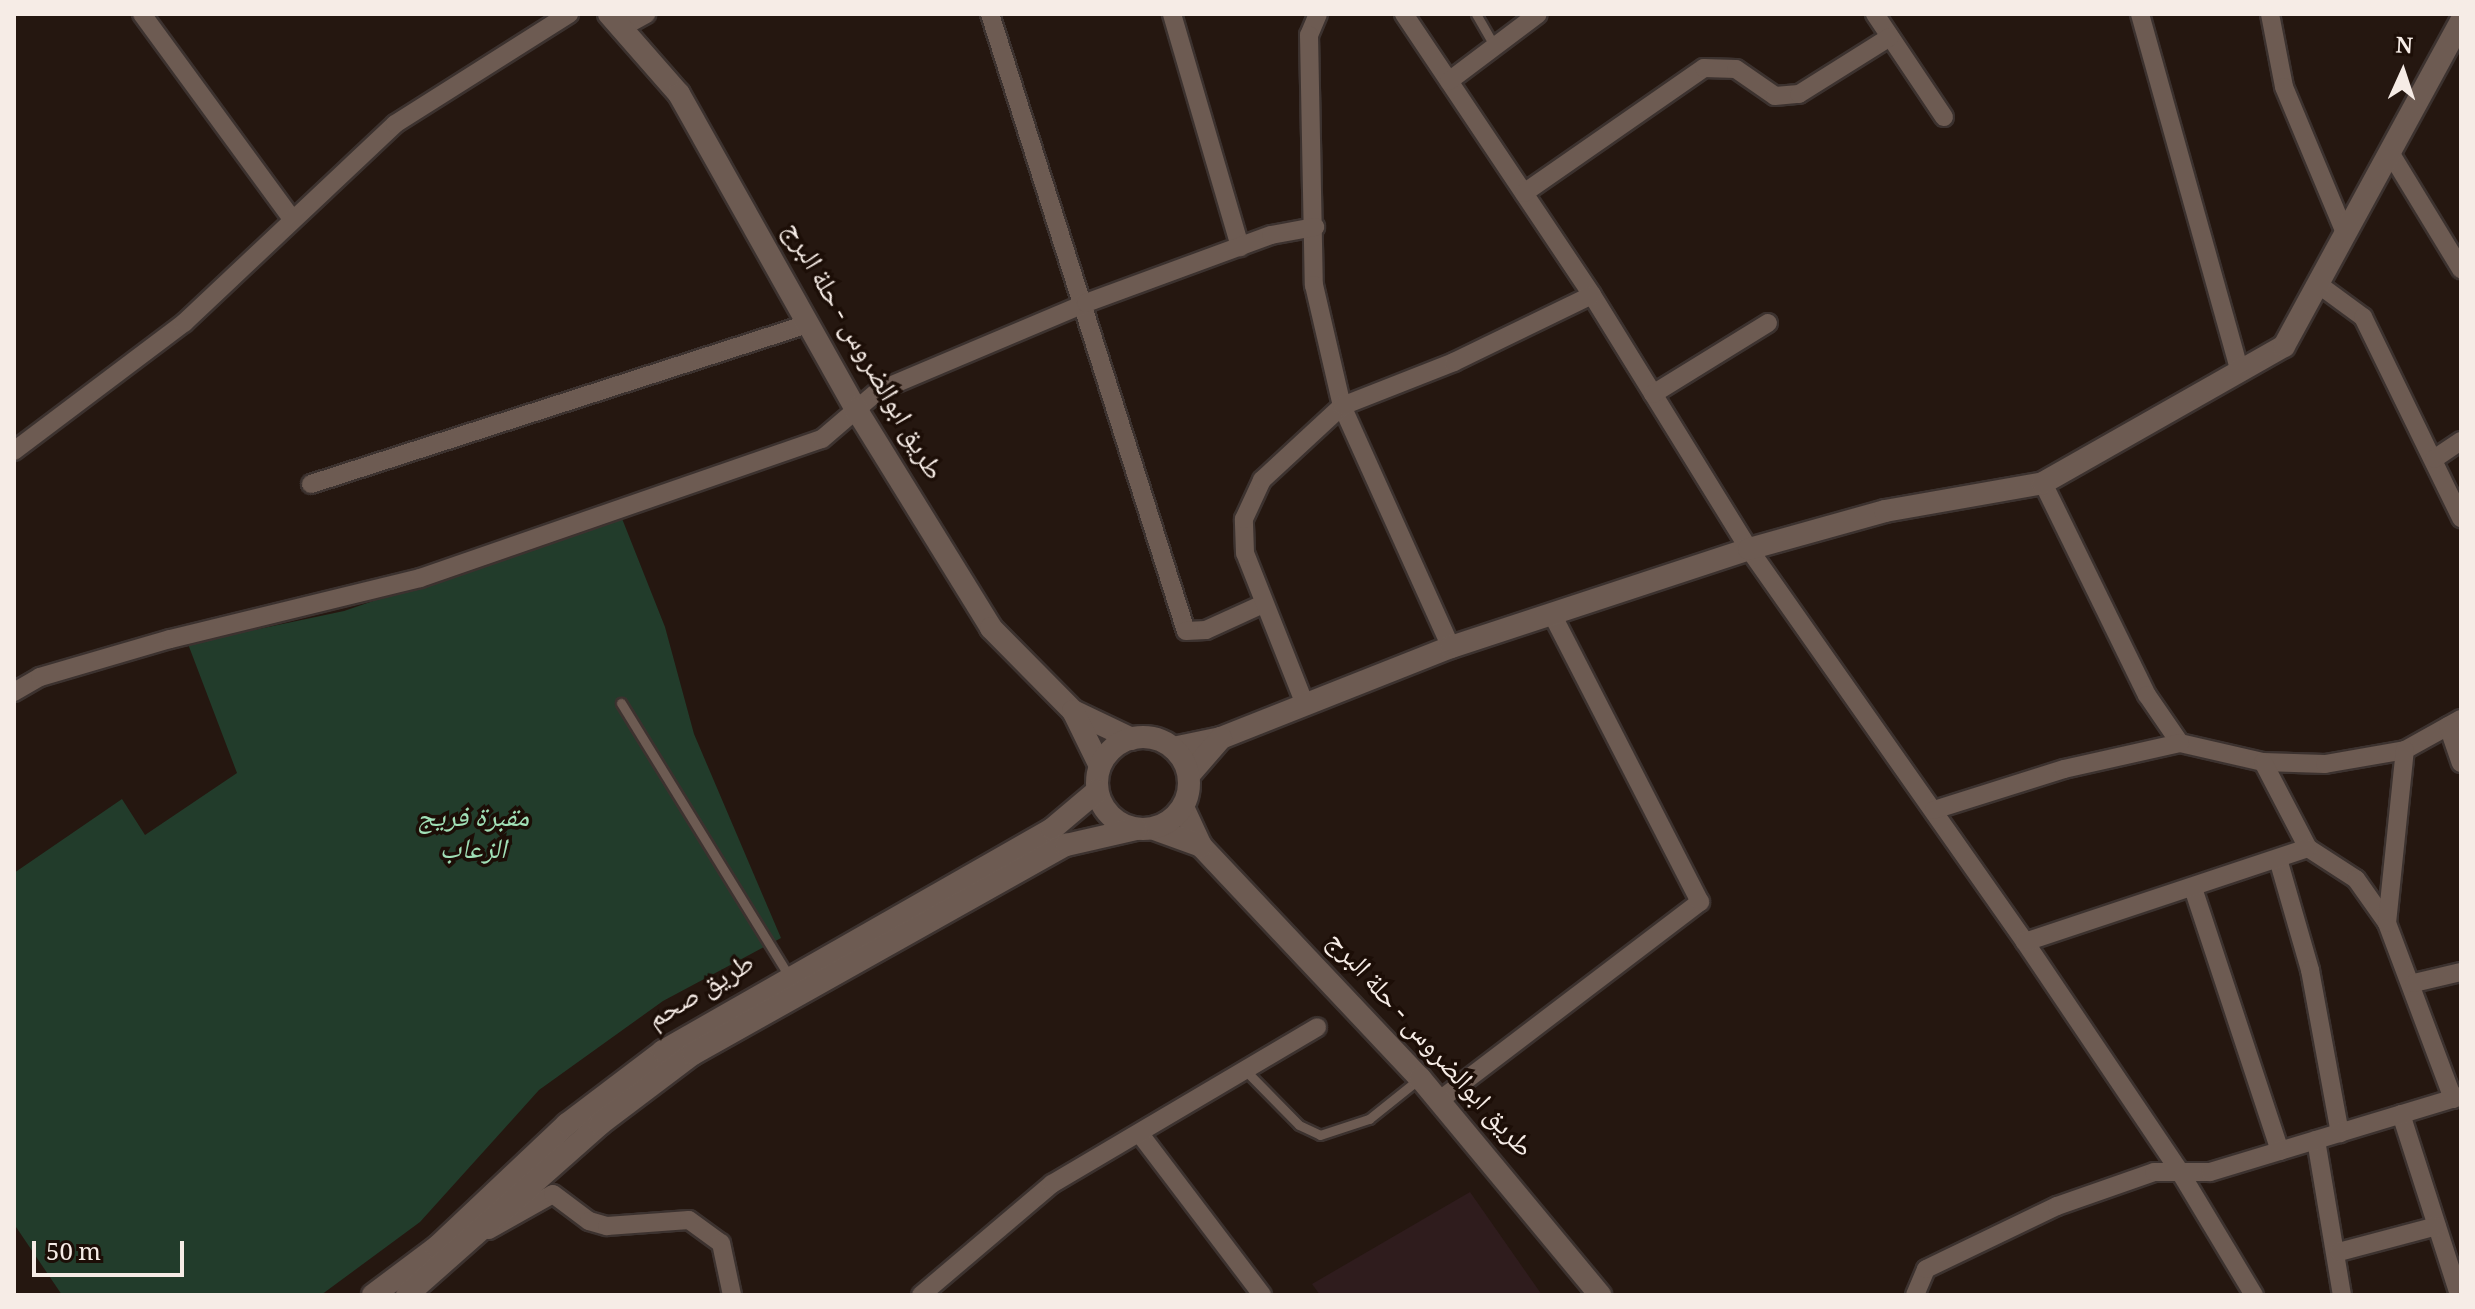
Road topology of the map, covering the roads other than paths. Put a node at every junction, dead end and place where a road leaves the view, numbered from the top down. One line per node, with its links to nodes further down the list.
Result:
1 (142, 14): 21 (street)
2 (569, 14): 21 (street)
3 (646, 14): 13 (street)
4 (990, 14): 28 (street)
5 (1172, 14): 24 (street)
6 (1318, 14): 22 (street)
7 (1404, 14): 17 (street)
8 (1476, 14): 16 (lane)
9 (1538, 14): 16 (street)
10 (1875, 14): 15 (street)
11 (2140, 14): 31 (street)
12 (2270, 14): 23 (street)
13 (615, 21): 30 (main road, طريق ابوالضروس - حلة البرج)
14 (2461, 22): 19 (main road)
15 (1890, 37): 18 (street); 20 (street)
16 (1495, 47): 17 (street)
17 (1449, 81): 20 (street)
18 (1944, 117)
19 (2391, 154): 23 (main road); 25 (street)
20 (1524, 193): 27 (street)
21 (292, 219): 36 (street)
22 (1315, 227): 24 (street); 33 (street)
23 (2346, 235): 26 (main road)
24 (1240, 247): 28 (street)
25 (2461, 269)
26 (2318, 284): 31 (main road); 37 (street)
27 (1592, 295): 32 (street); 33 (street)
28 (1086, 303): 34 (street); 42 (street)
29 (1768, 323): 32 (street)
30 (808, 324): 34 (main road, طريق ابوالضروس - حلة البرج); 39 (street)
31 (2240, 372): 38 (main road)
32 (1653, 394): 41 (street)
33 (1342, 406): 42 (street); 44 (street)
34 (856, 409): 45 (street); 48 (main road, طريق ابوالضروس - حلة البرج)
35 (2461, 441): 37 (street)
36 (14, 451)
37 (2434, 459): 40 (street)
38 (2043, 483): 41 (main road); 52 (street)
39 (311, 484)
40 (2461, 518)
41 (1749, 549): 43 (main road); 61 (street)
42 (1263, 604): 46 (street)
43 (1552, 614): 44 (main road); 76 (street)
44 (1451, 647): 46 (main road)
45 (14, 692)
46 (1304, 702): 50 (main road)
47 (621, 703): 70 (lane)
48 (1073, 711): 51 (main road, طريق ابوالضروس - حلة البرج); 57 (main road, طريق ابوالضروس - حلة البرج)
49 (2454, 723): 54 (street); 56 (street)
50 (1221, 738): 53 (main road); 58 (main road)
51 (1132, 739): 53 (main road); 57 (main road)
52 (2180, 743): 55 (street); 61 (street)
53 (1173, 748): 58 (main road)
54 (2405, 750): 55 (street); 67 (street)
55 (2263, 762): 64 (street)
56 (2461, 763)
57 (1100, 766): 59 (main road)
58 (1189, 775): 60 (main road)
59 (1097, 791): 62 (main road); 70 (main road, طريق صحم)
60 (1183, 807): 62 (main road); 63 (main road, طريق ابوالضروس - حلة البرج)
61 (1934, 810): 68 (street)
62 (1145, 829): 63 (main road, طريق ابوالضروس - حلة البرج); 84 (main road, طريق صحم)
63 (1201, 846): 74 (main road, طريق ابوالضروس - حلة البرج)
64 (2308, 848): 65 (street); 67 (street)
65 (2278, 859): 66 (street); 78 (street)
66 (2193, 888): 68 (street); 81 (street)
67 (2387, 923): 71 (street)
68 (2025, 942): 82 (street)
69 (2461, 972): 71 (street)
70 (789, 976): 86 (main road, طريق صحم)
71 (2414, 983): 75 (street)
72 (1317, 1027): 73 (street)
73 (1242, 1066): 74 (lane); 79 (street)
74 (1420, 1078): 76 (main road, طريق ابوالضروس - حلة البرج)
75 (2457, 1097): 77 (street)
76 (1440, 1100): 91 (main road, طريق ابوالضروس - حلة البرج)
77 (2401, 1114): 78 (street); 83 (street)
78 (2340, 1133): 80 (street)
79 (1140, 1134): 89 (street); 90 (street)
80 (2316, 1140): 81 (street); 85 (street)
81 (2280, 1151): 82 (street)
82 (2180, 1172): 92 (street); 93 (street)
83 (2437, 1226): 85 (street); 95 (street)
84 (480, 1235): 87 (main road, طريق صحم); 88 (street)
85 (2339, 1252): 94 (street)
86 (373, 1295)
87 (407, 1295)
88 (732, 1295)
89 (921, 1295)
90 (1262, 1295)
91 (1600, 1295)
92 (1915, 1295)
93 (2254, 1295)
94 (2342, 1295)
95 (2459, 1295)

